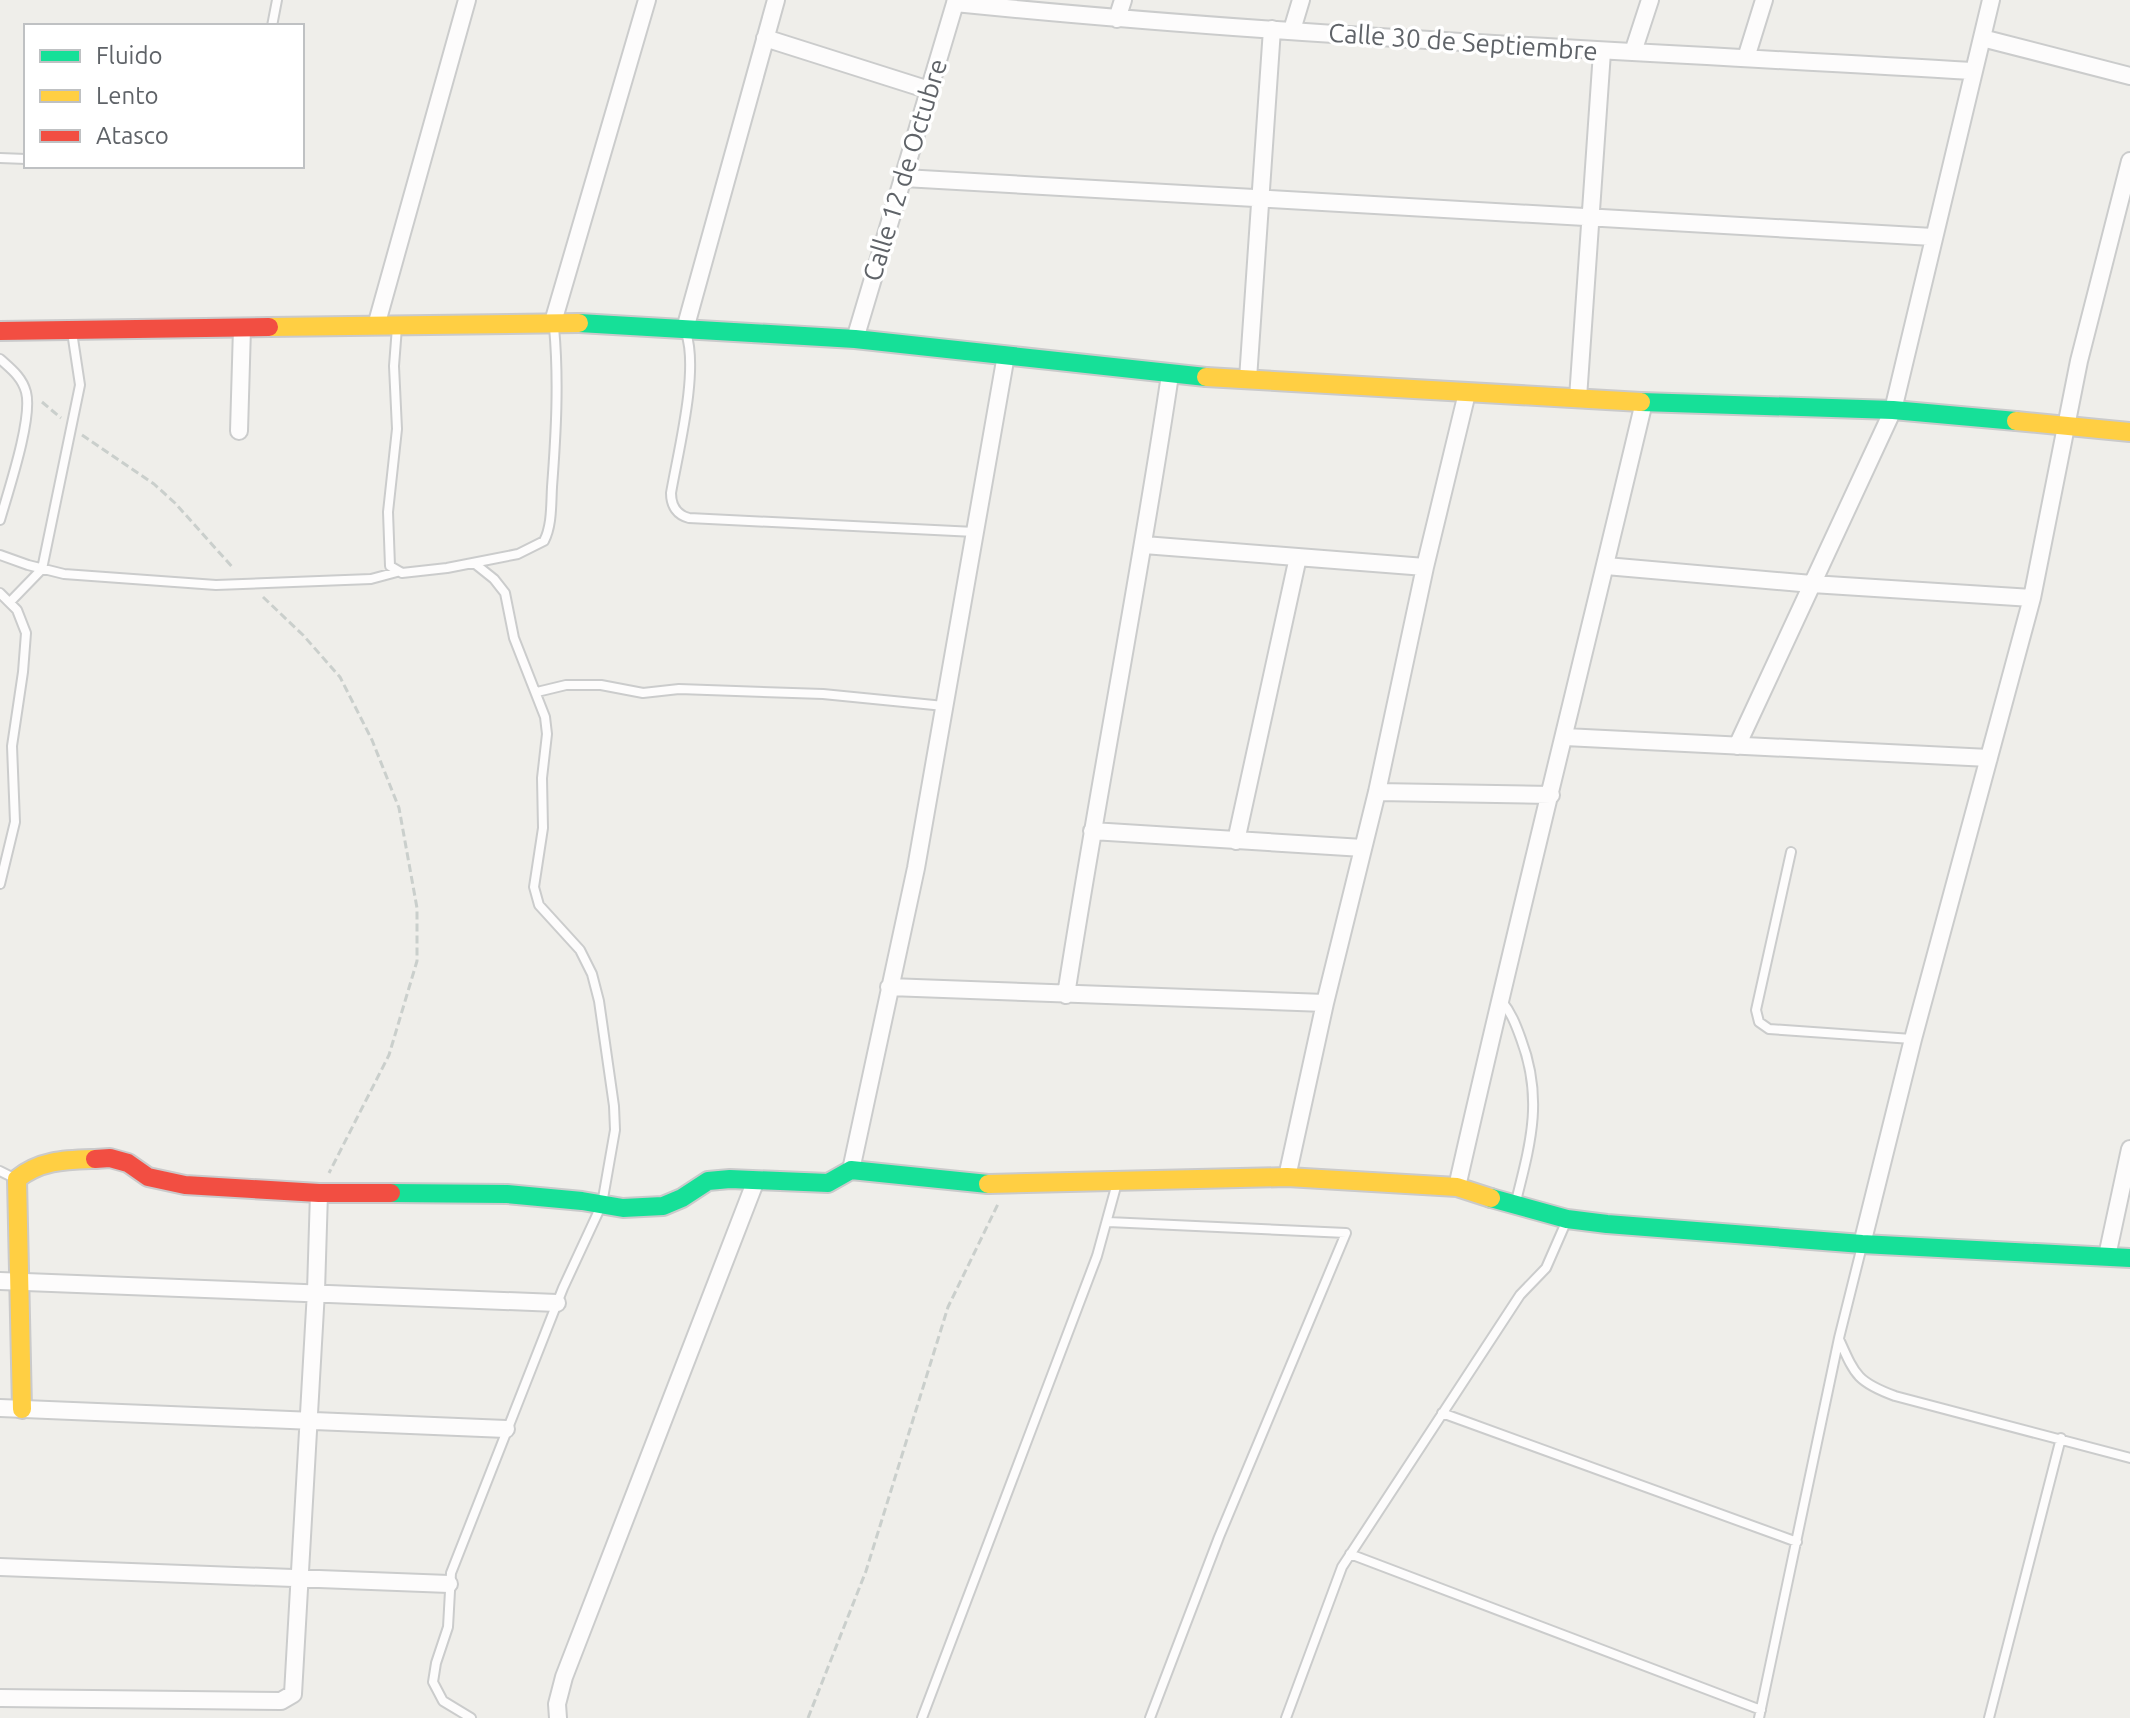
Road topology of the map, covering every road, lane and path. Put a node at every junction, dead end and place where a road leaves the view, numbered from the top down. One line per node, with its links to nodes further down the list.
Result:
1 (277, 0): 12 (lane)
2 (467, 0): 31 (street)
3 (647, 0): 30 (street)
4 (776, 0): 15 (street)
5 (1123, 0): 11 (street)
6 (1301, 0): 14 (street)
7 (1650, 0): 18 (street)
8 (1764, 0): 19 (street)
9 (1991, 0): 16 (street)
10 (955, 2): 11 (street, Calle 30 de Septiembre); 22 (street, Calle 12 de Octubre)
11 (1117, 19): 13 (street, Calle 30 de Septiembre)
12 (272, 24)
13 (1272, 29): 14 (street, Calle 30 de Septiembre); 27 (street)
14 (1292, 30): 17 (street, Calle 30 de Septiembre)
15 (765, 38): 22 (street); 34 (street)
16 (1982, 38): 20 (street); 21 (street)
17 (1602, 52): 18 (street, Calle 30 de Septiembre); 28 (street)
18 (1633, 52): 19 (street, Calle 30 de Septiembre)
19 (1746, 58): 20 (street, Calle 30 de Septiembre)
20 (1972, 71): 29 (street)
21 (2130, 76)
22 (929, 90): 26 (street, Calle 12 de Octubre)
23 (0, 158): 24 (lane)
24 (24, 159)
25 (2130, 161): 48 (street)
26 (904, 178): 27 (street); 37 (street, Calle 12 de Octubre)
27 (1262, 197): 28 (street); 41 (street)
28 (1590, 216): 29 (street); 44 (street)
29 (1933, 237): 46 (street)
30 (553, 322): 32 (street); 34 (street); 56 (lane)
31 (376, 326): 32 (street); 33 (street)
32 (397, 326): 60 (lane)
33 (242, 328): 35 (street); 49 (street)
34 (685, 329): 37 (street); 52 (lane)
35 (72, 330): 36 (street); 47 (lane)
36 (0, 331)
37 (855, 339): 38 (street)
38 (1006, 355): 40 (street); 52 (street)
39 (0, 359): 42 (lane)
40 (1170, 375): 41 (street); 53 (street)
41 (1248, 379): 43 (street)
42 (26, 390): 47 (path); 51 (lane)
43 (1467, 393): 44 (street); 58 (street)
44 (1578, 398): 45 (street)
45 (1644, 402): 46 (street); 57 (street)
46 (1893, 410): 48 (street); 62 (street)
47 (72, 427): 59 (lane); 61 (path)
48 (2068, 428): 50 (street); 64 (street)
49 (239, 431)
50 (2130, 432)
51 (0, 520)
52 (975, 532): 67 (street)
53 (1144, 545): 55 (street); 73 (street)
54 (0, 555): 59 (lane)
55 (1298, 557): 58 (street); 74 (street)
56 (474, 563): 60 (lane); 66 (lane)
57 (1606, 566): 62 (street); 68 (street)
58 (1425, 567): 71 (street)
59 (42, 569): 61 (lane); 65 (lane)
60 (397, 572): 61 (lane)
61 (249, 584): 91 (path)
62 (1812, 584): 64 (street); 69 (street)
63 (0, 593): 65 (lane)
64 (2032, 598): 70 (street)
65 (10, 602): 77 (lane)
66 (537, 692): 67 (lane); 92 (lane)
67 (945, 706): 78 (street)
68 (1565, 737): 69 (street); 72 (street)
69 (1737, 746): 70 (street)
70 (1989, 758): 82 (street)
71 (1377, 792): 72 (street); 75 (street)
72 (1551, 795): 80 (street)
73 (1092, 831): 74 (street); 79 (street)
74 (1236, 841): 75 (street)
75 (1363, 848): 81 (street)
76 (1791, 852): 82 (lane)
77 (0, 884)
78 (889, 987): 79 (street); 84 (street)
79 (1066, 995): 81 (street)
80 (1499, 998): 90 (street); 93 (lane)
81 (1325, 1003): 86 (street)
82 (1913, 1039): 96 (street)
83 (2130, 1149): 97 (street)
84 (851, 1170): 87 (street); 89 (street)
85 (8, 1175): 91 (street); 100 (street)
86 (1287, 1177): 88 (street); 90 (street)
87 (756, 1180): 92 (street); 119 (street)
88 (1117, 1182): 89 (street); 95 (lane)
89 (1003, 1185): 120 (path)
90 (1457, 1187): 93 (street)
91 (319, 1193): 92 (street); 101 (street)
92 (602, 1204): 102 (lane)
93 (1514, 1206): 94 (street)
94 (1567, 1219): 96 (street); 106 (lane)
95 (1108, 1222): 121 (lane); 122 (lane)
96 (1862, 1244): 97 (street); 103 (lane)
97 (2107, 1256): 98 (street)
98 (2130, 1258)
99 (0, 1281): 100 (street)
100 (20, 1281): 101 (street); 105 (street)
101 (316, 1291): 102 (street); 107 (street)
102 (557, 1303): 108 (lane)
103 (1839, 1338): 109 (lane); 111 (lane)
104 (0, 1408): 105 (street)
105 (22, 1409): 107 (street)
106 (1442, 1413): 111 (lane); 112 (lane)
107 (307, 1422): 108 (street); 114 (street)
108 (506, 1429): 115 (lane)
109 (2061, 1438): 110 (lane); 124 (lane)
110 (2130, 1458)
111 (1797, 1542): 117 (lane)
112 (1350, 1554): 117 (lane); 123 (lane)
113 (0, 1567): 114 (street)
114 (299, 1579): 115 (street); 116 (street)
115 (449, 1584): 118 (lane)
116 (0, 1698)
117 (1760, 1714)
118 (471, 1718)
119 (558, 1718)
120 (808, 1718)
121 (922, 1718)
122 (1150, 1718)
123 (1286, 1718)
124 (1989, 1718)

